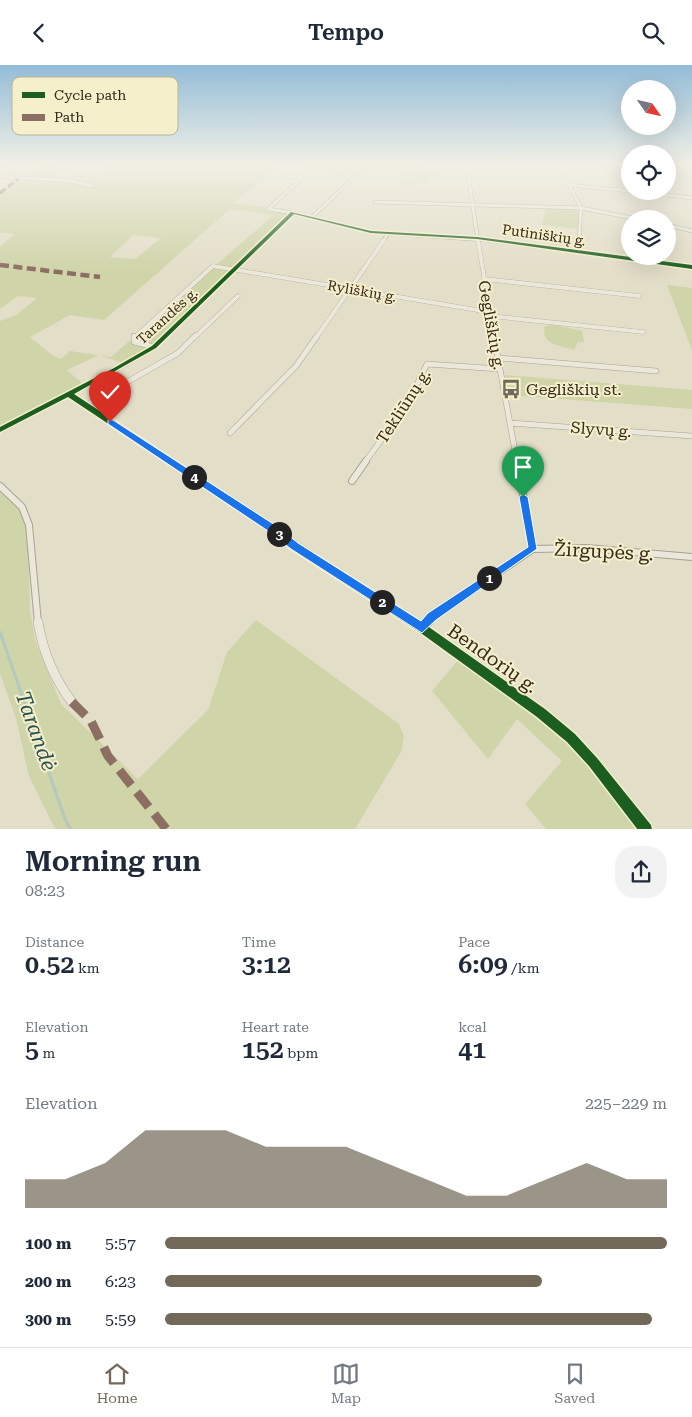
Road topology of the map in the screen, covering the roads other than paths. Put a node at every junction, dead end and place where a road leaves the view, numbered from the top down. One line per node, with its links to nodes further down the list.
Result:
1 (277, 201): 8 (street)
2 (330, 201): 10 (street)
3 (471, 201): 6 (street, Gegliškių g.)
4 (577, 201): 7 (street)
5 (375, 202): 6 (street)
6 (472, 205): 7 (street); 14 (street, Gegliškių g.)
7 (581, 209): 9 (street); 15 (street)
8 (293, 213): 10 (street, Putiniškių g.); 17 (street, Tarandės g.)
9 (621, 216)
10 (313, 217): 13 (street, Putiniškių g.)
11 (676, 227): 12 (street)
12 (692, 231)
13 (388, 234): 14 (street, Putiniškių g.); 19 (street)
14 (477, 238): 15 (street, Putiniškių g.); 18 (street, Gegliškių g.)
15 (579, 252): 16 (street, Putiniškių g.)
16 (692, 267)
17 (235, 269): 19 (street, Ryliškių g.); 24 (street, Tarandės g.); 24 (street, Ryliškių g.)
18 (484, 279): 21 (street); 22 (street, Gegliškių g.)
19 (349, 289): 22 (street, Ryliškių g.); 32 (street)
20 (238, 296): 29 (street)
21 (639, 296)
22 (490, 314): 23 (street, Ryliškių g.); 25 (street, Gegliškių g.)
23 (643, 332)
24 (154, 347): 28 (street, Tarandės g.)
25 (498, 358): 26 (street, Gegliškių g.); 27 (street)
26 (500, 369): 30 (street, Gegliškių g.); 34 (street, Tekliūnų g.)
27 (656, 371)
28 (69, 394): 29 (street, Bendorių g.); 31 (street, Tarandės g.)
29 (85, 406): 38 (street, Bendorių g.)
30 (510, 423): 33 (street, Slyvų g.); 36 (street, Gegliškių g.)
31 (0, 429)
32 (230, 433)
33 (692, 436)
34 (352, 481)
35 (0, 487): 39 (street)
36 (533, 549): 37 (street, Žirgupės g.); 38 (street, Žirgupės g.)
37 (692, 557)
38 (422, 628): 40 (street, Bendorių g.)
39 (72, 702)
40 (646, 829)

